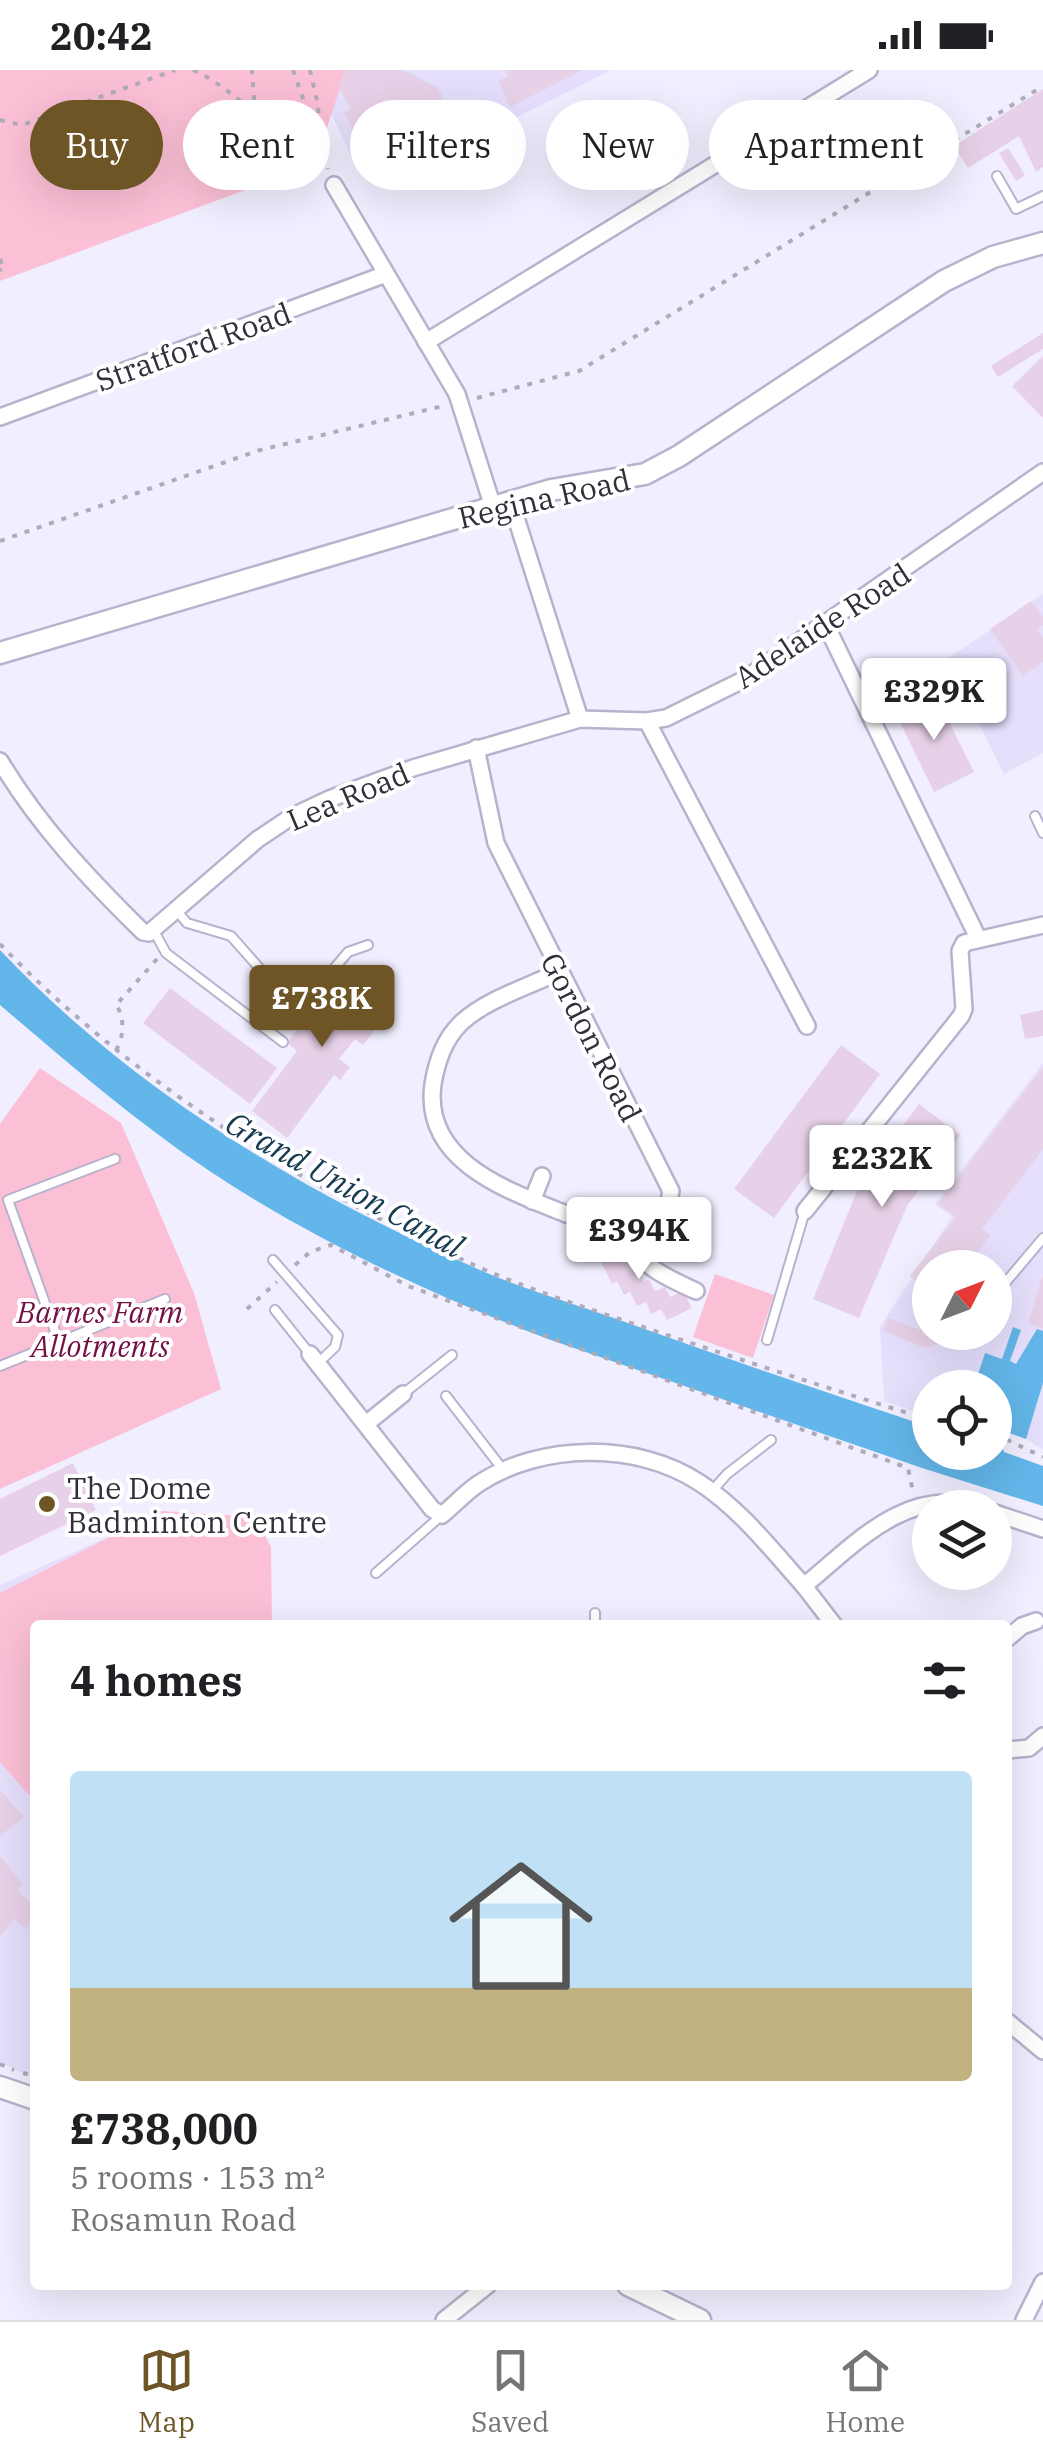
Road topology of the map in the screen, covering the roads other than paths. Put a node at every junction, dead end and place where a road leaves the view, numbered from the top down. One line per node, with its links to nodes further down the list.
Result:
1 (868, 70): 7 (street)
2 (996, 176): 4 (lane)
3 (334, 184): 6 (street)
4 (1043, 196)
5 (1043, 243): 10 (street, Regina Road)
6 (386, 274): 7 (street); 8 (street, Stratford Road)
7 (426, 342): 10 (street)
8 (0, 417)
9 (1043, 472): 11 (street, Adelaide Road)
10 (502, 504): 12 (street, Regina Road); 13 (street)
11 (826, 625): 14 (street, Adelaide Road); 22 (street)
12 (0, 652)
13 (580, 719): 14 (street, Adelaide Road); 15 (street, Lea Road)
14 (646, 722): 25 (street)
15 (476, 748): 19 (street, Lea Road); 24 (street, Gordon Road)
16 (0, 761): 21 (street)
17 (1035, 816): 18 (lane)
18 (1043, 834)
19 (176, 911): 21 (street, Lea Road); 23 (lane)
20 (1043, 925): 22 (street)
21 (152, 932): 26 (lane)
22 (978, 938): 30 (street)
23 (368, 945)
24 (558, 972): 29 (street); 35 (street, Gordon Road)
25 (807, 1026)
26 (282, 1042)
27 (115, 1159): 39 (lane)
28 (542, 1176): 29 (street)
29 (532, 1201): 31 (street)
30 (805, 1211): 38 (lane)
31 (566, 1214)
32 (1043, 1238): 34 (lane)
33 (273, 1260): 41 (lane)
34 (1012, 1275)
35 (696, 1291)
36 (164, 1299): 39 (lane)
37 (275, 1310): 41 (lane)
38 (768, 1340)
39 (59, 1342): 42 (lane)
40 (452, 1355): 43 (lane)
41 (314, 1359): 45 (street)
42 (0, 1366)
43 (403, 1394): 45 (street)
44 (446, 1396): 47 (lane)
45 (366, 1424): 50 (street)
46 (771, 1440): 48 (lane)
47 (504, 1472): 48 (street); 50 (street)
48 (711, 1492): 54 (street)
49 (912, 1507): 54 (street)
50 (442, 1514): 53 (lane)
51 (1012, 1519): 52 (street)
52 (1043, 1529)
53 (376, 1572)
54 (804, 1586): 57 (street)
55 (595, 1613): 56 (lane)
56 (595, 1620)
57 (830, 1620)
58 (1036, 1622): 59 (street)
59 (1012, 1635)
60 (1043, 1736): 61 (street)
61 (1012, 1750)
62 (1012, 2025): 63 (street)
63 (1043, 2051)
64 (0, 2088): 65 (street)
65 (30, 2097)
66 (1043, 2282): 71 (street)
67 (482, 2290): 69 (street)
68 (638, 2290): 70 (street)
69 (444, 2320)
70 (700, 2320)
71 (1024, 2320)

